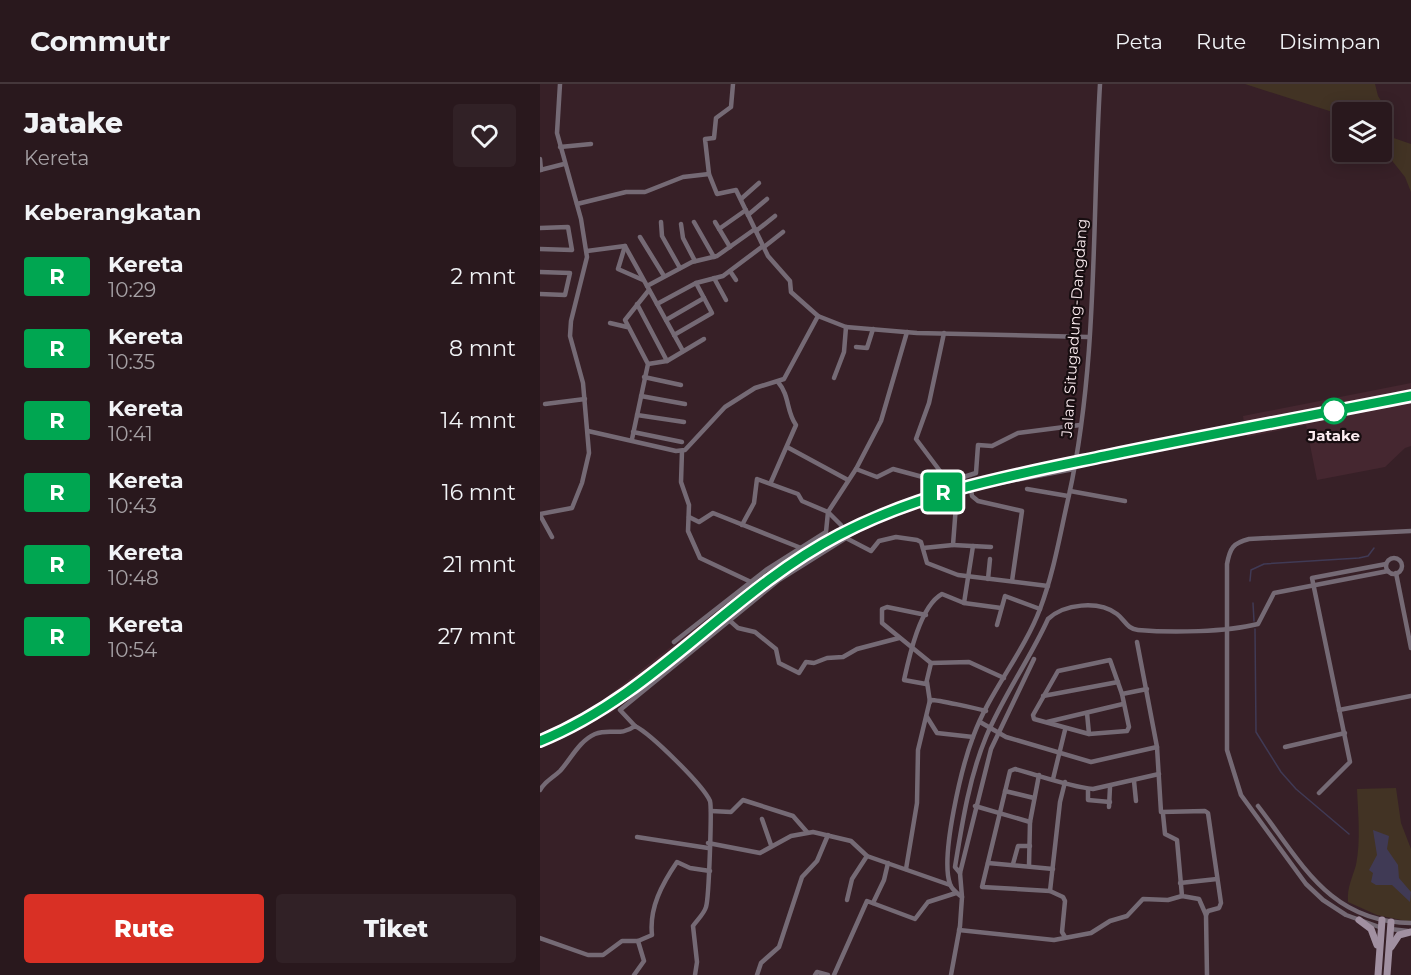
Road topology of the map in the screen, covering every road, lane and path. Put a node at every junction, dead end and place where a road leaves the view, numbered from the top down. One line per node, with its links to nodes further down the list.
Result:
1 (561, 84): 5 (street)
2 (733, 84): 9 (street)
3 (1100, 84): 54 (street, Jalan Situgadung-Dangdang)
4 (591, 144): 5 (street)
5 (560, 147): 7 (street)
6 (540, 159): 8 (street)
7 (564, 165): 8 (street); 13 (street)
8 (541, 170)
9 (709, 174): 11 (street); 13 (street)
10 (759, 183): 11 (street)
11 (741, 199): 14 (street)
12 (767, 199): 14 (street)
13 (576, 204): 29 (street)
14 (747, 212): 21 (street); 22 (street)
15 (775, 216): 22 (street)
16 (662, 222): 32 (street)
17 (694, 222): 30 (street)
18 (715, 222): 21 (street)
19 (681, 224): 31 (street)
20 (540, 228): 28 (street)
21 (719, 229): 26 (street)
22 (755, 230): 26 (street); 27 (street)
23 (783, 232): 27 (street)
24 (640, 237): 35 (street)
25 (625, 246): 29 (street); 39 (street); 39 (street)
26 (730, 247): 30 (street)
27 (763, 247): 34 (street); 45 (street)
28 (540, 249)
29 (587, 251): 65 (street)
30 (714, 257): 31 (street)
31 (695, 261): 32 (street)
32 (680, 268): 35 (street)
33 (540, 272): 40 (street)
34 (730, 272): 36 (street); 37 (street)
35 (664, 276): 39 (street)
36 (714, 278): 38 (street); 42 (street)
37 (736, 280)
38 (696, 283): 41 (street); 44 (street)
39 (647, 286): 43 (street); 44 (street)
40 (540, 294)
41 (704, 298): 46 (street); 53 (street)
42 (726, 300)
43 (637, 303): 48 (street); 58 (street)
44 (657, 304): 46 (street)
45 (818, 316): 49 (street); 62 (street)
46 (666, 320): 53 (street)
47 (610, 323): 48 (street)
48 (627, 327): 59 (street)
49 (846, 327): 50 (street); 61 (street)
50 (873, 329): 51 (street); 56 (street)
51 (908, 332): 52 (street); 77 (street)
52 (944, 333): 54 (street); 81 (street)
53 (674, 335): 57 (street)
54 (1088, 337): 70 (street, Jalan Situgadung-Dangdang)
55 (704, 339): 57 (street)
56 (856, 347)
57 (683, 351): 58 (street)
58 (667, 361): 59 (street)
59 (648, 364): 60 (street)
60 (644, 377): 63 (street); 64 (street)
61 (834, 378)
62 (778, 382): 75 (street); 76 (street)
63 (681, 385)
64 (641, 396): 67 (street); 68 (street)
65 (585, 399): 66 (street); 71 (street)
66 (545, 404)
67 (685, 404)
68 (638, 415): 69 (street); 72 (street)
69 (684, 422)
70 (1080, 426): 78 (street, Jalan Situgadung-Dangdang); 79 (street)
71 (588, 431): 73 (street); 89 (street)
72 (633, 432): 73 (street); 74 (street)
73 (632, 439): 76 (street)
74 (682, 442)
75 (787, 447): 80 (street); 82 (street)
76 (682, 451): 90 (street)
77 (856, 469): 80 (street); 81 (street)
78 (1074, 469): 83 (street); 86 (street, Jalan Situgadung-Dangdang)
79 (958, 479): 81 (street); 85 (street)
80 (848, 480): 88 (street)
81 (933, 480)
82 (771, 482): 88 (street); 91 (street)
83 (971, 489): 85 (street); 106 (street)
84 (1027, 489): 86 (street)
85 (957, 491): 95 (street)
86 (1069, 494): 87 (street); 109 (street, Jalan Situgadung-Dangdang)
87 (1125, 501)
88 (828, 512): 94 (street); 98 (street)
89 (540, 514): 93 (street)
90 (689, 517): 91 (street); 107 (street)
91 (742, 525): 98 (street)
92 (1411, 531): 116 (street)
93 (552, 537)
94 (846, 538): 99 (street); 114 (street)
95 (953, 545): 96 (street); 99 (street)
96 (973, 546): 97 (street); 104 (street)
97 (991, 547)
98 (801, 548): 107 (street)
99 (923, 548): 104 (street)
100 (990, 559): 105 (street)
101 (1386, 564): 102 (street); 103 (street); 108 (street)
102 (1388, 571): 103 (street); 108 (street)
103 (1396, 573): 121 (street)
104 (970, 577): 105 (street); 110 (street)
105 (988, 579): 106 (street)
106 (1012, 581): 109 (street)
107 (751, 582): 118 (street)
108 (1313, 585): 116 (street); 133 (street)
109 (1048, 586): 112 (street, Jalan Situgadung-Dangdang)
110 (964, 603): 111 (street); 113 (street)
111 (1001, 608): 112 (street); 115 (street)
112 (1040, 609): 124 (street, Jalan Situgadung-Dangdang)
113 (926, 615): 117 (street); 120 (street)
114 (729, 620): 117 (street); 139 (street)
115 (997, 625)
116 (1227, 630): 140 (street); 176 (street)
117 (899, 638): 120 (street)
118 (674, 642)
119 (1137, 642): 127 (street)
120 (911, 647): 123 (street); 125 (street)
121 (1411, 648)
122 (1034, 659): 143 (street)
123 (931, 663): 124 (street); 125 (street)
124 (1004, 678): 134 (street, Jalan Situgadung-Dangdang)
125 (927, 682): 131 (street)
126 (1118, 682): 128 (street); 129 (street); 129 (street)
127 (1147, 688): 128 (street); 146 (street)
128 (1122, 694): 132 (street)
129 (1043, 696): 138 (street)
130 (1411, 696): 133 (street)
131 (930, 702): 134 (street); 136 (street)
132 (1124, 704): 135 (street); 144 (street)
133 (1339, 710): 142 (street)
134 (986, 711): 137 (street, Jalan Situgadung-Dangdang)
135 (1087, 713): 138 (street); 144 (street)
136 (927, 717): 145 (street); 182 (street)
137 (980, 722): 140 (street); 145 (street, Jalan Situgadung-Dangdang)
138 (1045, 723): 141 (street)
139 (635, 726): 156 (street); 163 (street)
140 (990, 729): 143 (street); 183 (street)
141 (1065, 730): 144 (street); 148 (street)
142 (1346, 733): 147 (street); 158 (street)
143 (998, 734): 148 (street); 161 (street)
144 (1089, 734)
145 (973, 737): 180 (street, Jalan Situgadung-Dangdang)
146 (1157, 747): 148 (street); 149 (street)
147 (1285, 747)
148 (1060, 753): 151 (street)
149 (1159, 774): 152 (street); 165 (street)
150 (1039, 775): 151 (street); 157 (street); 159 (street)
151 (1053, 779): 153 (street)
152 (1134, 781): 154 (street); 160 (street)
153 (1065, 782): 155 (street); 184 (street)
154 (1110, 787): 155 (street); 155 (street)
155 (1088, 789)
156 (540, 790)
157 (1005, 791): 159 (street); 164 (street)
158 (1319, 794)
159 (1034, 798): 167 (street)
160 (1136, 801)
161 (975, 806): 164 (street); 183 (street)
162 (1258, 806): 175 (street)
163 (711, 811): 168 (street); 172 (street)
164 (1000, 814): 167 (street); 178 (street)
165 (1163, 814): 186 (street); 187 (street)
166 (762, 819): 171 (street)
167 (1030, 822): 173 (street)
168 (807, 832): 169 (street); 171 (street)
169 (828, 835): 174 (street); 209 (street)
170 (637, 837): 172 (street)
171 (771, 845): 172 (street)
172 (708, 846): 185 (street)
173 (1029, 846): 179 (street); 181 (street)
174 (867, 856): 177 (street); 193 (street)
175 (1296, 856): 176 (street); 198 (street)
176 (1290, 860): 196 (street)
177 (888, 863): 182 (street); 194 (street)
178 (988, 863): 179 (street); 189 (street)
179 (1013, 864): 181 (street)
180 (947, 866): 183 (street); 188 (street, Jalan Situgadung-Dangdang)
181 (1029, 866): 184 (street)
182 (906, 869): 188 (street)
183 (959, 869): 192 (street)
184 (1053, 869): 189 (street)
185 (710, 872): 204 (street); 208 (street)
186 (1217, 879): 187 (street); 195 (street)
187 (1180, 882): 191 (street)
188 (950, 885): 190 (street, Jalan Situgadung-Dangdang)
189 (1050, 891): 202 (street)
190 (956, 893): 192 (street, Jalan Situgadung-Dangdang); 194 (street)
191 (1182, 896): 195 (street); 202 (street)
192 (962, 897): 200 (street)
193 (847, 900)
194 (873, 903): 212 (street)
195 (1206, 915): 214 (street)
196 (1359, 920): 198 (street); 205 (main road)
197 (1411, 923): 199 (street)
198 (1381, 924): 199 (street); 205 (main road)
199 (1391, 926): 201 (street); 206 (main road)
200 (959, 930): 202 (street); 213 (street)
201 (1411, 931): 206 (main road)
202 (1065, 937)
203 (540, 938): 204 (street)
204 (638, 941): 207 (street)
205 (1379, 950): 215 (main road)
206 (1389, 951): 216 (main road)
207 (634, 975)
208 (695, 975)
209 (757, 975)
210 (815, 975): 211 (street)
211 (828, 975)
212 (834, 975)
213 (951, 975)
214 (1207, 975)
215 (1376, 975)
216 (1388, 975)

